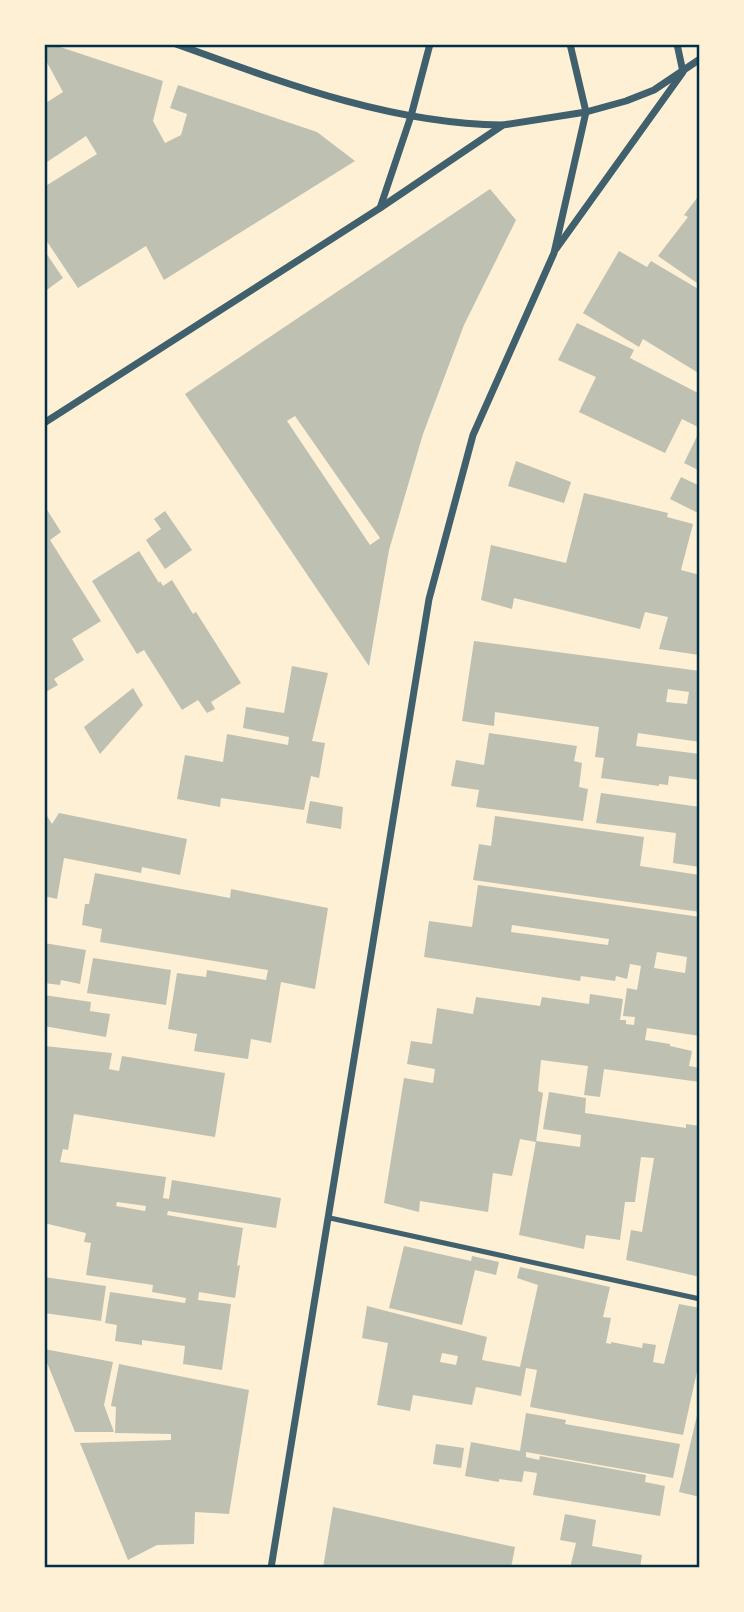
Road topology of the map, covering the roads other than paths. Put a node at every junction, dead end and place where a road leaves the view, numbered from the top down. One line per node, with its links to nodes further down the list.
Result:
1 (176, 44): 8 (street)
2 (430, 44): 8 (street)
3 (570, 44): 7 (street)
4 (677, 44): 6 (street)
5 (700, 59): 6 (street)
6 (683, 72): 7 (street); 11 (street)
7 (586, 112): 9 (street); 11 (street)
8 (411, 116): 9 (street); 10 (street)
9 (503, 125): 10 (street)
10 (380, 208): 12 (street)
11 (554, 253): 13 (street)
12 (44, 423)
13 (330, 1218): 14 (lane); 15 (street)
14 (700, 1299)
15 (271, 1568)

